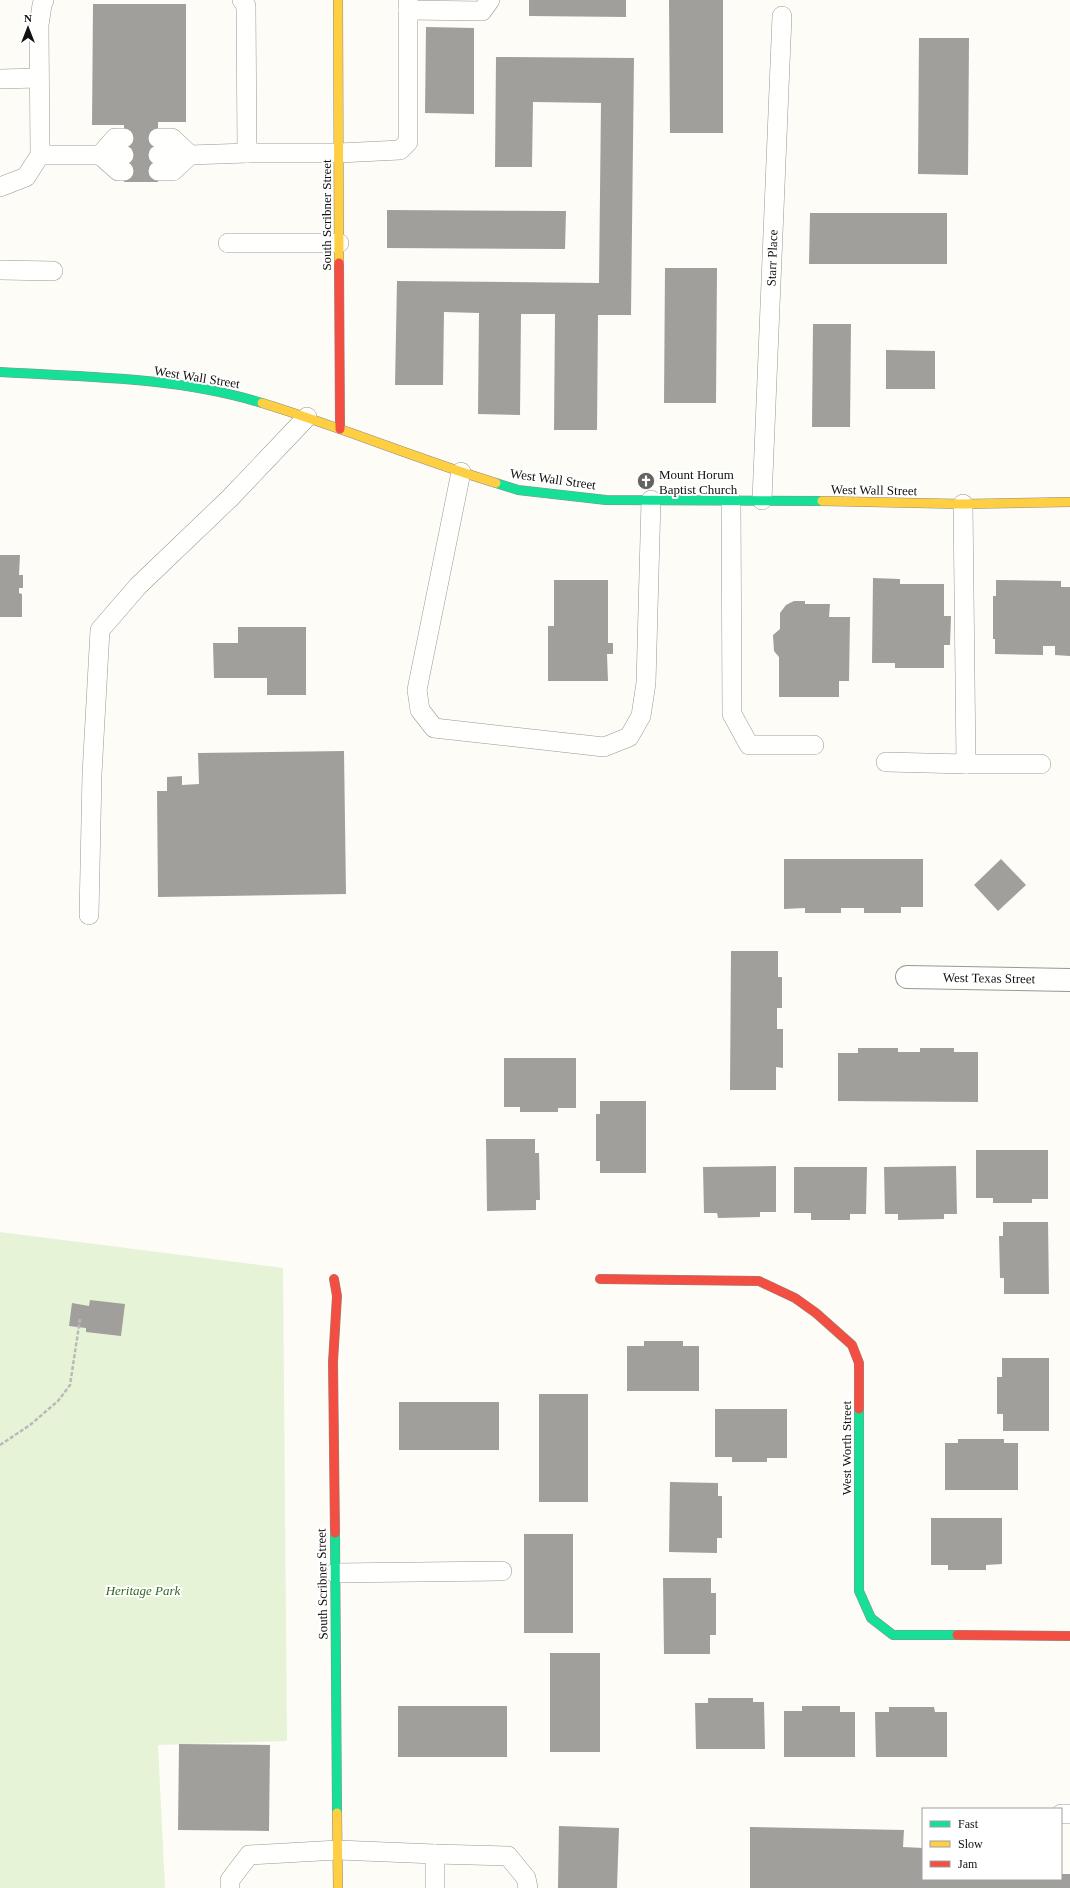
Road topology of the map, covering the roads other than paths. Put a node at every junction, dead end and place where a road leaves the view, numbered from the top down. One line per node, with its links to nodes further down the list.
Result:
1 (44, 0): 7 (lane)
2 (242, 0): 9 (lane)
3 (338, 0): 10 (street, South Scribner Street)
4 (490, 0): 5 (lane)
5 (408, 5): 10 (lane)
6 (782, 16): 25 (lane, Starr Place)
7 (39, 78): 8 (lane); 11 (lane)
8 (0, 79)
9 (247, 153): 10 (lane); 13 (lane)
10 (339, 153): 16 (street, South Scribner Street)
11 (40, 155): 12 (lane); 14 (lane)
12 (100, 155): 12 (lane)
13 (190, 155): 13 (lane)
14 (0, 187)
15 (228, 243): 16 (lane)
16 (339, 243): 21 (street, South Scribner Street)
17 (0, 270): 18 (lane)
18 (53, 271)
19 (0, 372): 20 (street, West Wall Street)
20 (307, 417): 21 (street, West Wall Street); 32 (lane)
21 (340, 429): 22 (street, West Wall Street)
22 (461, 472): 23 (street, West Wall Street); 23 (lane)
23 (651, 500): 24 (street, West Wall Street)
24 (731, 500): 25 (street, West Wall Street); 28 (lane)
25 (762, 500): 27 (street, West Wall Street)
26 (1070, 502): 27 (street, West Wall Street)
27 (963, 504): 30 (lane)
28 (814, 744)
29 (886, 762): 30 (lane)
30 (966, 764): 31 (lane)
31 (1041, 764)
32 (89, 915)
33 (907, 977): 34 (street, West Texas Street)
34 (1070, 980)
35 (334, 1279): 38 (street, South Scribner Street)
36 (600, 1279): 39 (street, West Worth Street)
37 (502, 1571): 38 (lane)
38 (335, 1573): 40 (street, South Scribner Street)
39 (1070, 1636)
40 (338, 1850): 41 (lane); 42 (lane); 43 (street, South Scribner Street)
41 (435, 1854): 44 (lane); 45 (lane)
42 (230, 1888)
43 (338, 1888)
44 (434, 1888)
45 (528, 1888)

